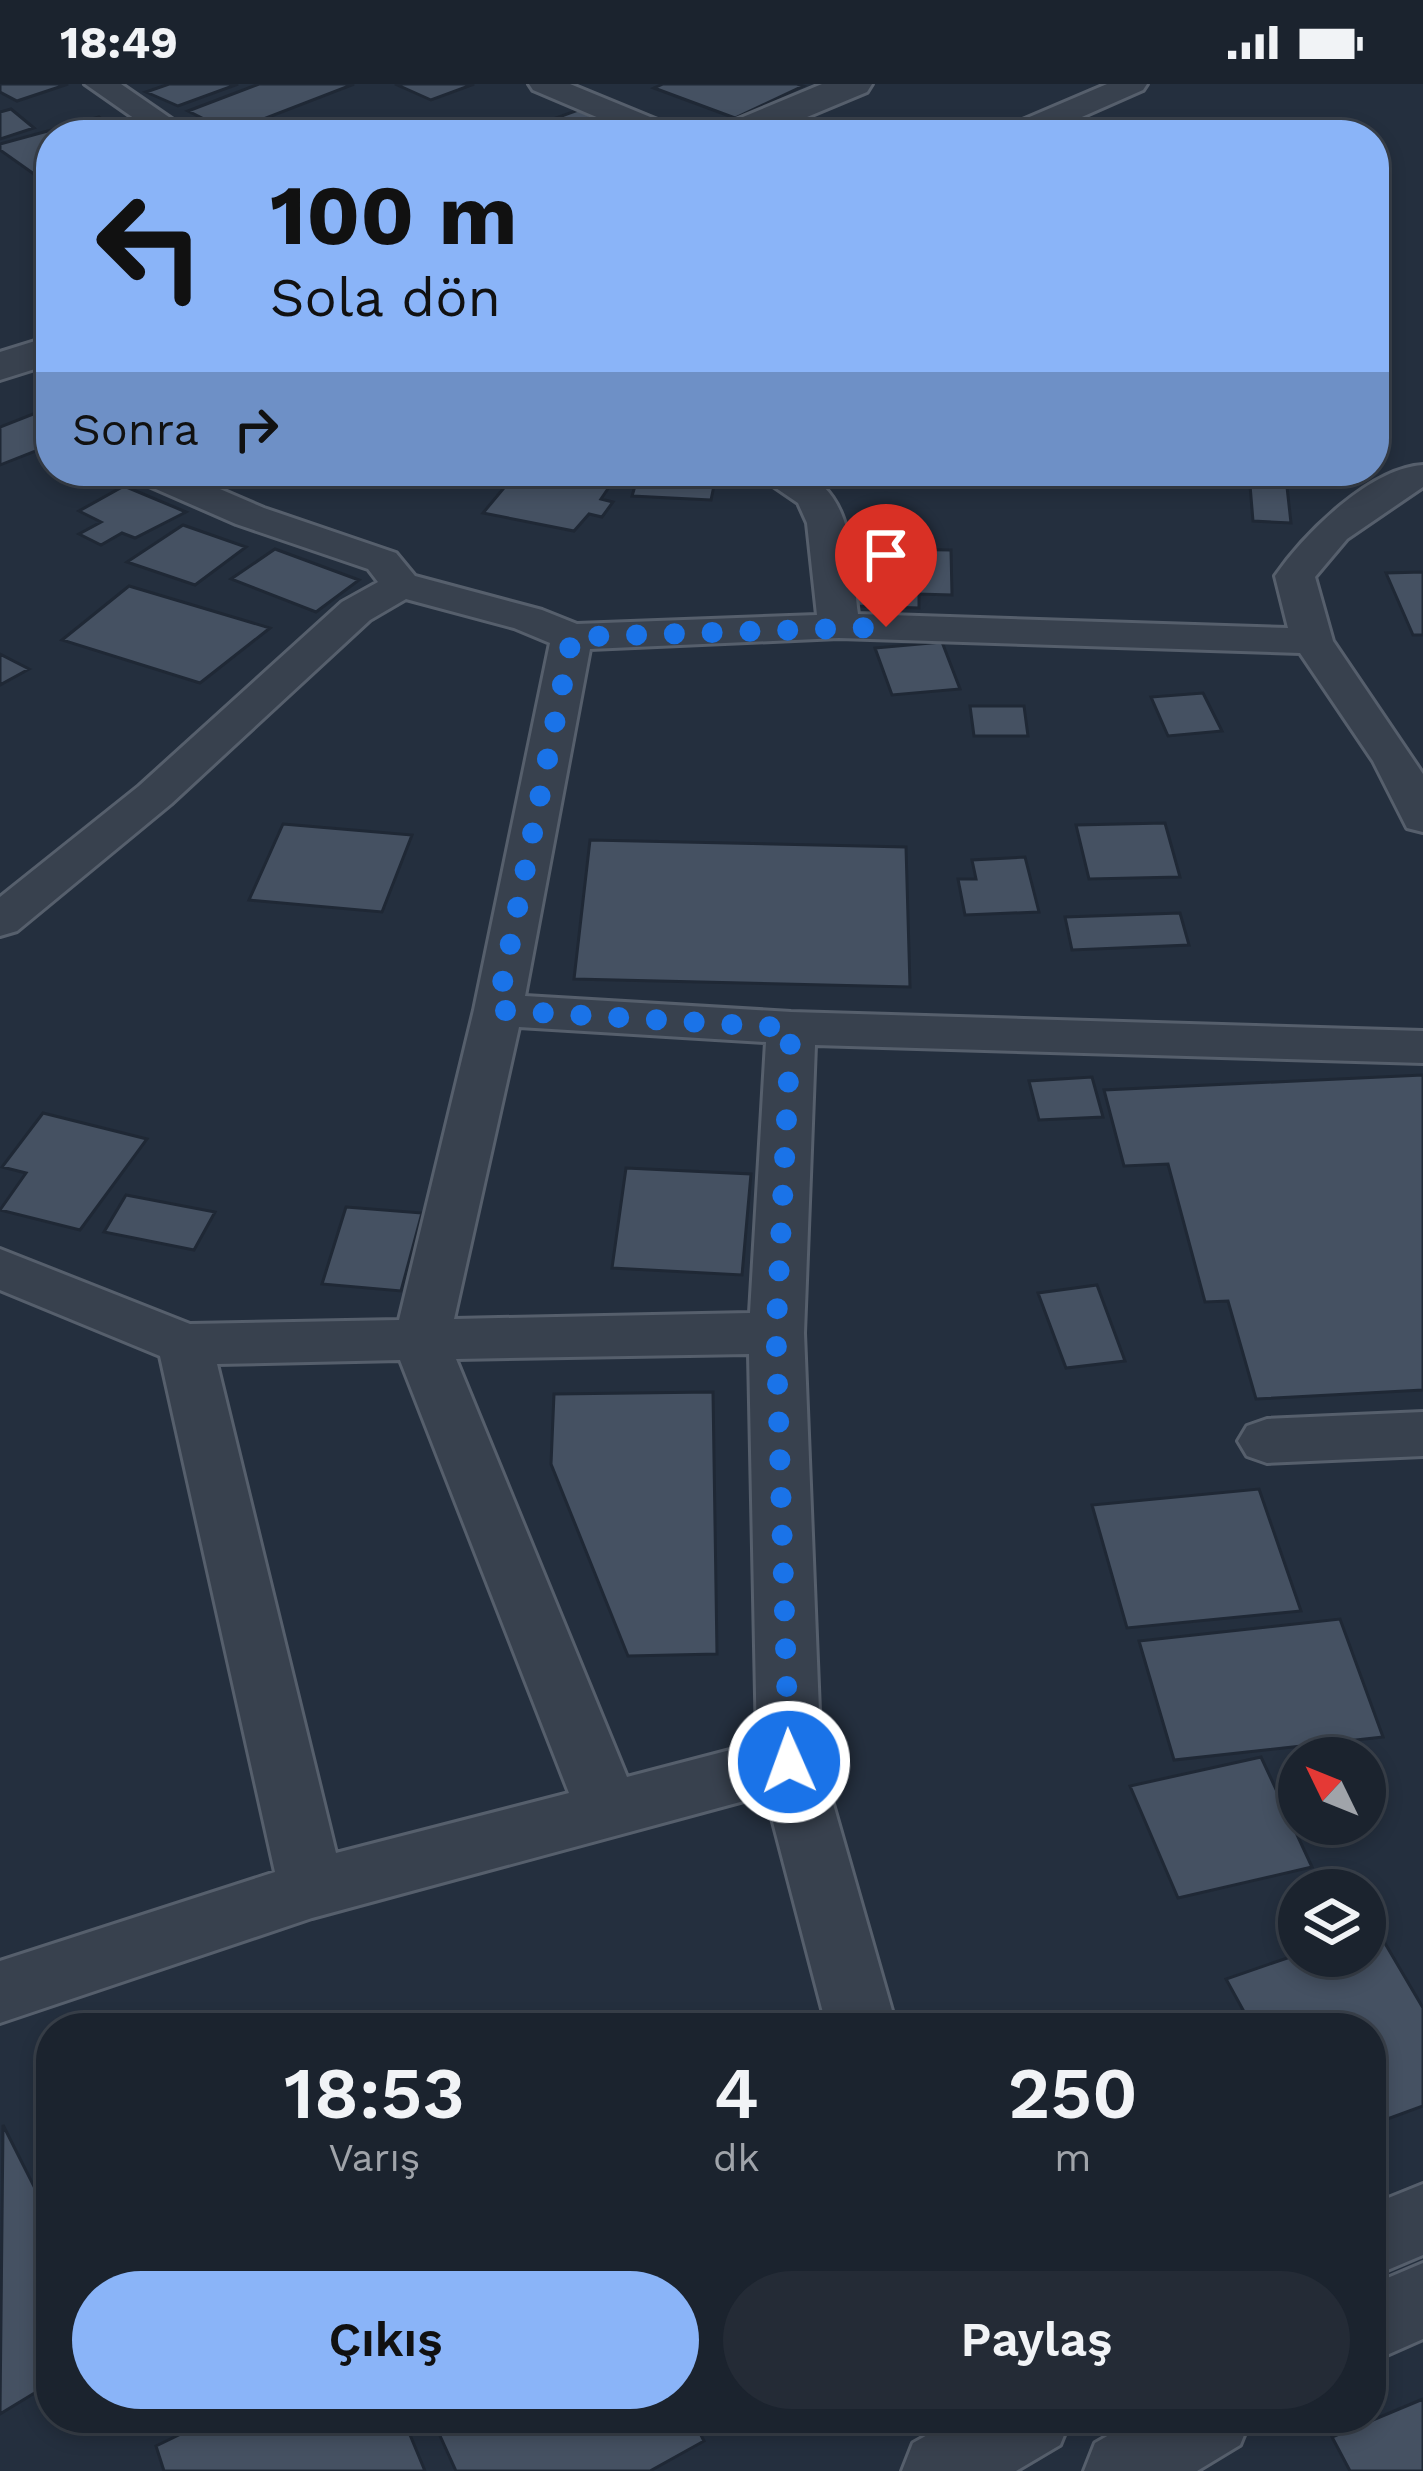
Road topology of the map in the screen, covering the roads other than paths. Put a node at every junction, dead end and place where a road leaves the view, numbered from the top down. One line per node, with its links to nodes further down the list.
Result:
1 (100, 84): 5 (street)
2 (544, 84): 6 (street)
3 (854, 84): 7 (street)
4 (1132, 84): 8 (street)
5 (155, 120)
6 (631, 120)
7 (768, 120)
8 (1049, 120)
9 (36, 354): 10 (street)
10 (0, 367)
11 (1416, 476): 17 (street)
12 (181, 486): 14 (street)
13 (795, 486): 15 (street)
14 (400, 585): 16 (street); 20 (street)
15 (838, 626): 16 (street); 17 (street)
16 (572, 637): 21 (street)
17 (1312, 641): 18 (street)
18 (1409, 761): 19 (street)
19 (1423, 819)
20 (0, 920)
21 (497, 1010): 22 (street); 26 (street)
22 (791, 1028): 23 (street); 25 (street)
23 (1423, 1047)
24 (0, 1268): 27 (street)
25 (776, 1333): 26 (street); 30 (street)
26 (421, 1342): 27 (street); 31 (street)
27 (185, 1344): 32 (street)
28 (1423, 1434): 29 (street)
29 (1267, 1441)
30 (789, 1762): 31 (street); 34 (street)
31 (607, 1808): 32 (street)
32 (312, 1889): 33 (street)
33 (0, 1992)
34 (858, 2013)
35 (1423, 2219): 36 (street)
36 (1386, 2235)
37 (1423, 2300): 38 (street)
38 (1386, 2317)
39 (1188, 2433): 40 (street)
40 (1124, 2471)

